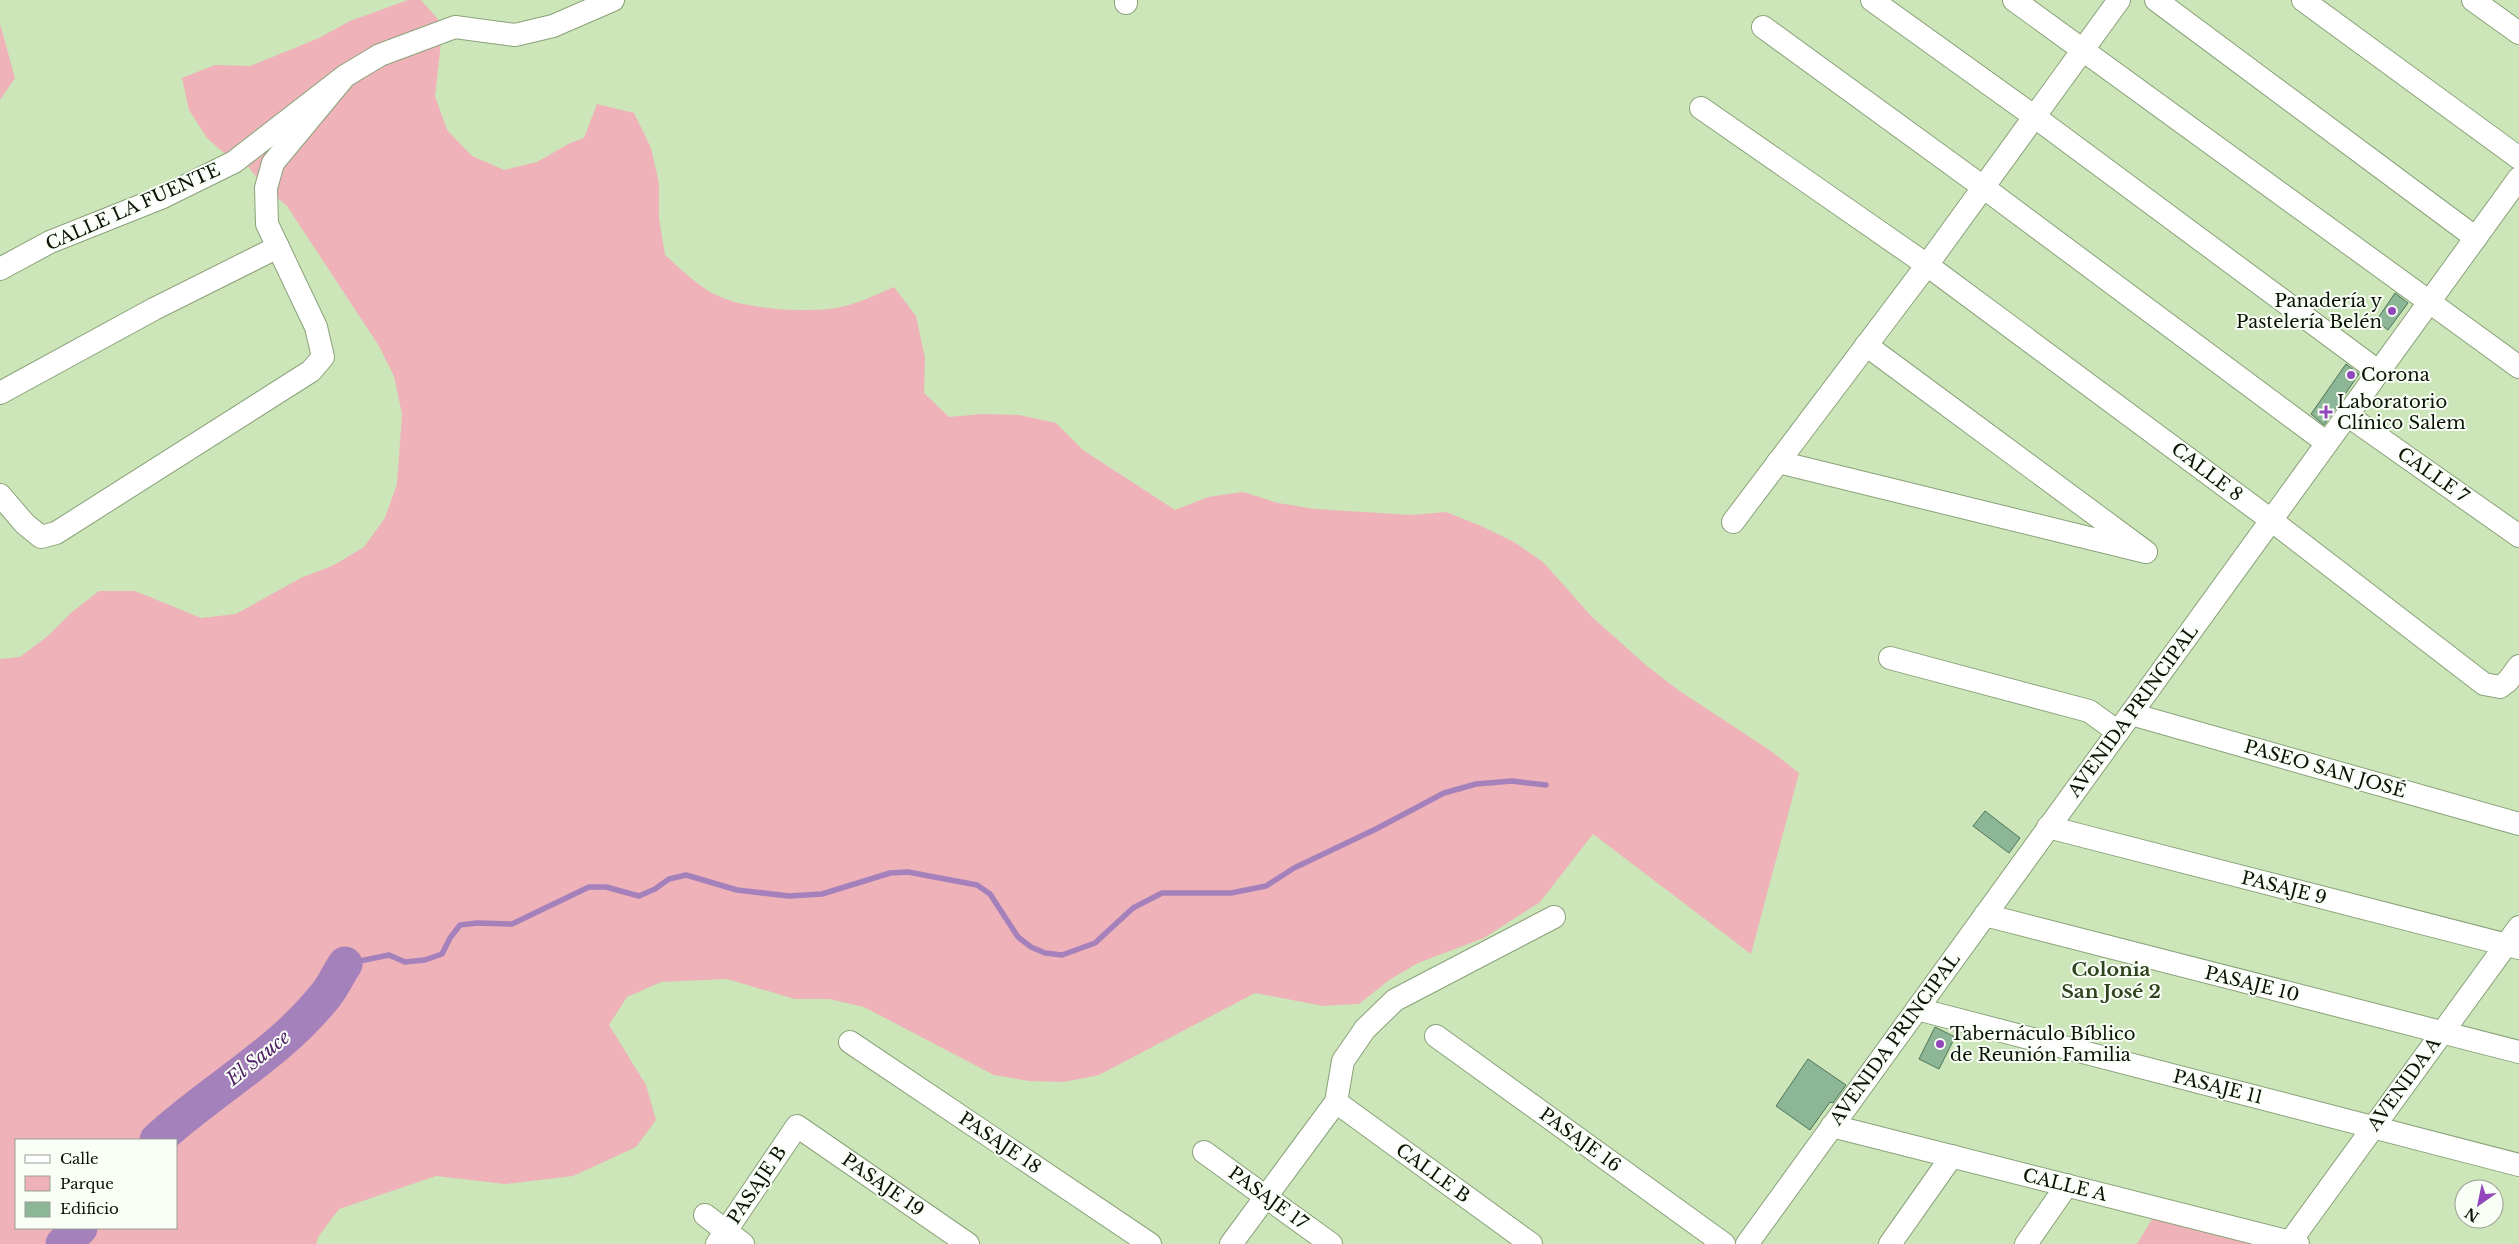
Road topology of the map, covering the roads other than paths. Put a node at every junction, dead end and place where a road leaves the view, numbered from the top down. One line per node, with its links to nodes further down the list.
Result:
1 (612, 0): 11 (street, CALLE LA FUENTE)
2 (1872, 0): 13 (street)
3 (2014, 0): 10 (street)
4 (2118, 0): 10 (street)
5 (2156, 0): 18 (street)
6 (2303, 0): 14 (street)
7 (2473, 0): 9 (street)
8 (1763, 27): 16 (street)
9 (2519, 33)
10 (2083, 50): 13 (street); 22 (street)
11 (345, 76): 19 (street); 21 (street, CALLE LA FUENTE)
12 (1701, 108): 20 (street, CALLE 8)
13 (2035, 117): 16 (street); 25 (street)
14 (2519, 158)
15 (2519, 178): 17 (street, AVENIDA PRINCIPAL)
16 (1983, 187): 20 (street); 28 (street)
17 (2511, 205): 18 (street, AVENIDA PRINCIPAL)
18 (2476, 238): 22 (street, AVENIDA PRINCIPAL)
19 (278, 248): 26 (street); 30 (street)
20 (1927, 265): 23 (street); 31 (street, CALLE 8)
21 (0, 269)
22 (2429, 302): 24 (street); 25 (street, AVENIDA PRINCIPAL)
23 (1866, 345): 29 (street); 29 (street)
24 (2519, 367)
25 (2378, 372): 27 (street, AVENIDA PRINCIPAL)
26 (0, 393)
27 (2347, 415): 28 (street, AVENIDA PRINCIPAL); 33 (street, CALLE 7)
28 (2327, 443): 31 (street, AVENIDA PRINCIPAL)
29 (1778, 462): 32 (street)
30 (0, 495)
31 (2271, 520): 35 (street, CALLE 8); 36 (street, AVENIDA PRINCIPAL)
32 (1733, 522)
33 (2519, 536)
34 (1890, 658): 37 (street)
35 (2519, 666)
36 (2131, 714): 37 (street, AVENIDA PRINCIPAL); 38 (street, PASEO SAN JOSÉ)
37 (2118, 732): 39 (street, AVENIDA PRINCIPAL)
38 (2519, 824)
39 (2048, 827): 40 (street, AVENIDA PRINCIPAL); 43 (street, PASAJE 9)
40 (1985, 915): 44 (street, AVENIDA PRINCIPAL); 45 (street, PASAJE 10)
41 (1554, 917): 49 (street)
42 (2519, 927): 43 (street, AVENIDA A)
43 (2513, 947): 45 (street, AVENIDA A)
44 (1917, 1009): 51 (street, AVENIDA PRINCIPAL); 52 (street, PASAJE 11)
45 (2442, 1032): 48 (street, PASAJE 10); 52 (street, AVENIDA A)
46 (1436, 1036): 66 (street, PASAJE 16)
47 (850, 1042): 62 (street, PASAJE 18)
48 (2519, 1052)
49 (1336, 1102): 57 (street); 65 (street, CALLE B)
50 (797, 1126): 59 (street, PASAJE B); 61 (street, PASAJE 19)
51 (1832, 1126): 54 (street, CALLE A); 67 (street, AVENIDA PRINCIPAL)
52 (2373, 1127): 55 (street, PASAJE 11); 60 (street, AVENIDA A)
53 (1204, 1152): 57 (street, PASAJE 17)
54 (1952, 1156): 56 (street, CALLE A); 68 (street)
55 (2519, 1164)
56 (2067, 1185): 60 (street, CALLE A); 69 (street)
57 (1266, 1197): 63 (street); 64 (street, PASAJE 17)
58 (705, 1215): 59 (street)
59 (729, 1240)
60 (2294, 1243)
61 (968, 1244)
62 (1150, 1244)
63 (1231, 1244)
64 (1331, 1244)
65 (1530, 1244)
66 (1724, 1244)
67 (1747, 1244)
68 (1890, 1244)
69 (2026, 1244)

